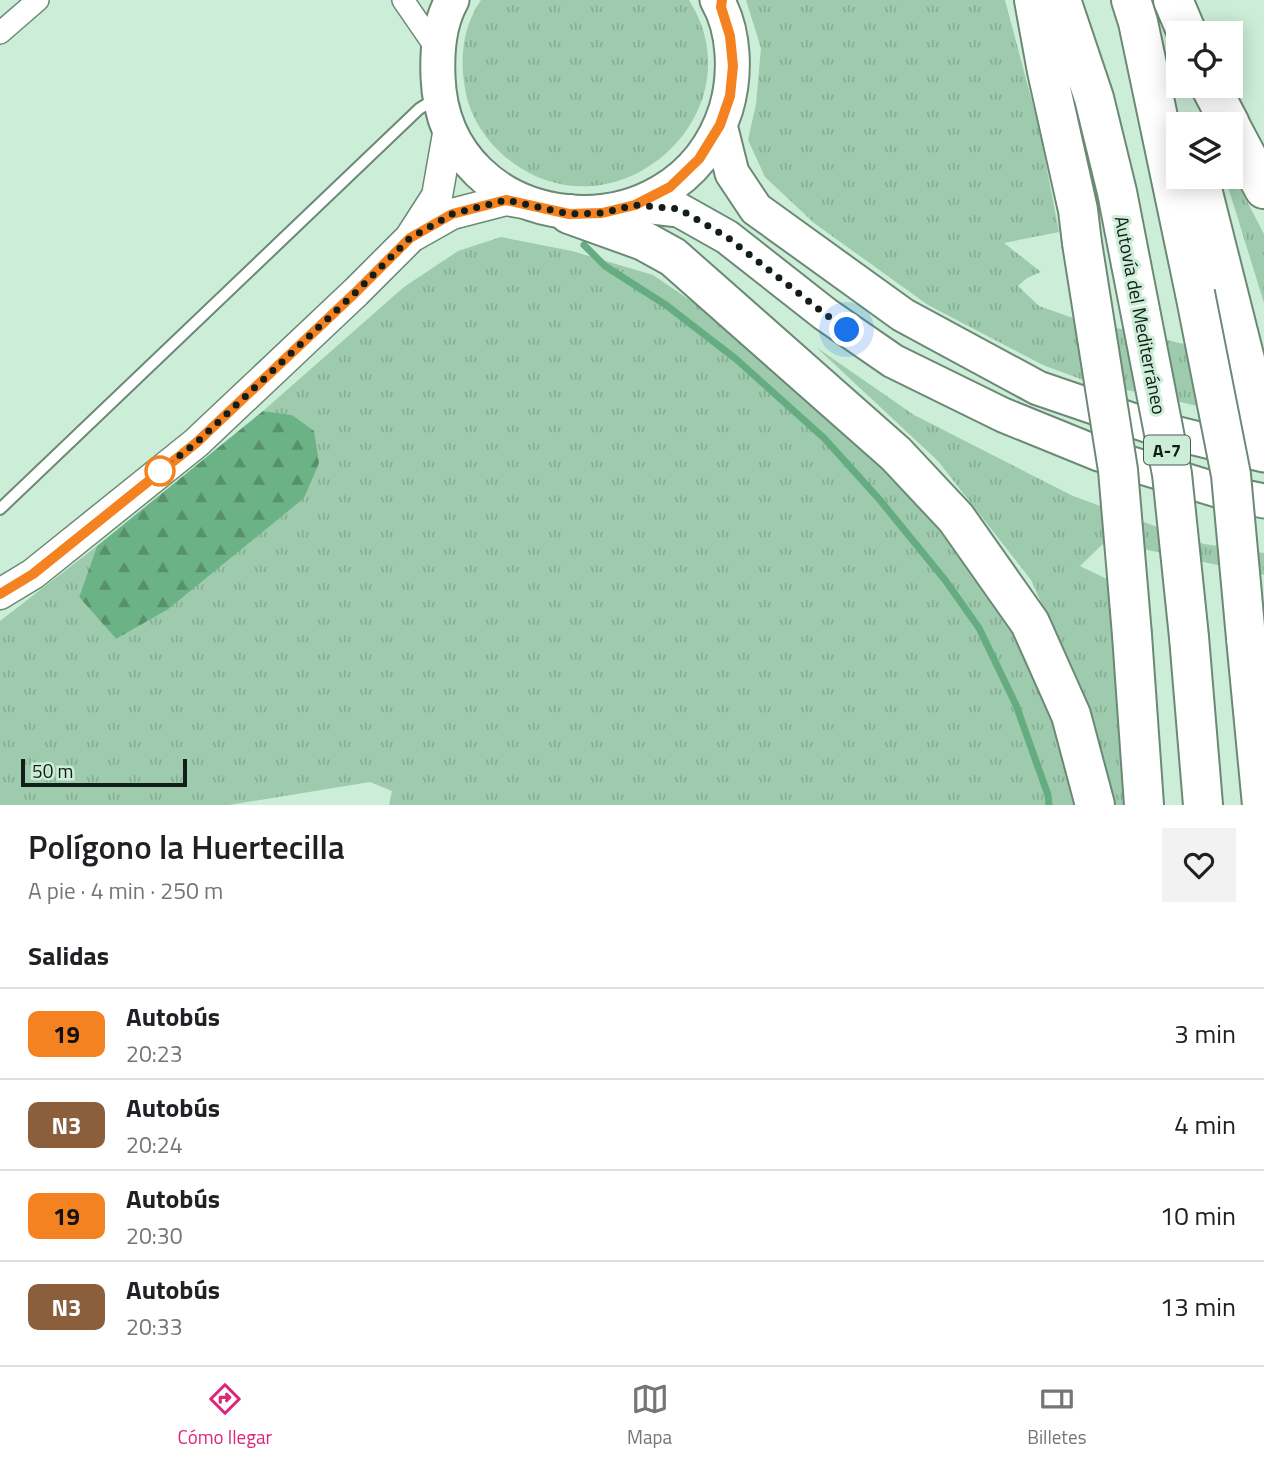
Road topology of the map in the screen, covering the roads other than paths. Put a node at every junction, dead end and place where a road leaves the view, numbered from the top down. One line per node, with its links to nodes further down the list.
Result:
1 (38, 0): 10 (street)
2 (403, 0): 11 (street)
3 (452, 0): 11 (main road)
4 (1034, 0): 29 (highway, bridge)
5 (1061, 0): 30 (highway, Autovía del Mediterráneo / A-7, bridge)
6 (1173, 0): 9 (highway)
7 (720, 2): 14 (main road)
8 (1135, 11): 13 (highway); 31 (highway, bridge)
9 (1182, 21)
10 (0, 33)
11 (436, 48): 12 (main road)
12 (438, 97): 15 (main road); 26 (lane)
13 (1178, 112)
14 (720, 125): 20 (main road); 24 (main road)
15 (449, 128): 19 (main road); 22 (main road)
16 (1243, 148): 17 (highway)
17 (1264, 188)
18 (1202, 189): 23 (highway)
19 (528, 204): 21 (main road); 22 (main road)
20 (635, 205): 21 (main road); 25 (main road)
21 (569, 214): 28 (highway)
22 (410, 238): 27 (main road)
23 (1264, 435)
24 (1264, 455)
25 (1264, 501)
26 (0, 509)
27 (0, 594)
28 (1095, 805)
29 (1144, 805)
30 (1203, 805)
31 (1262, 805)

